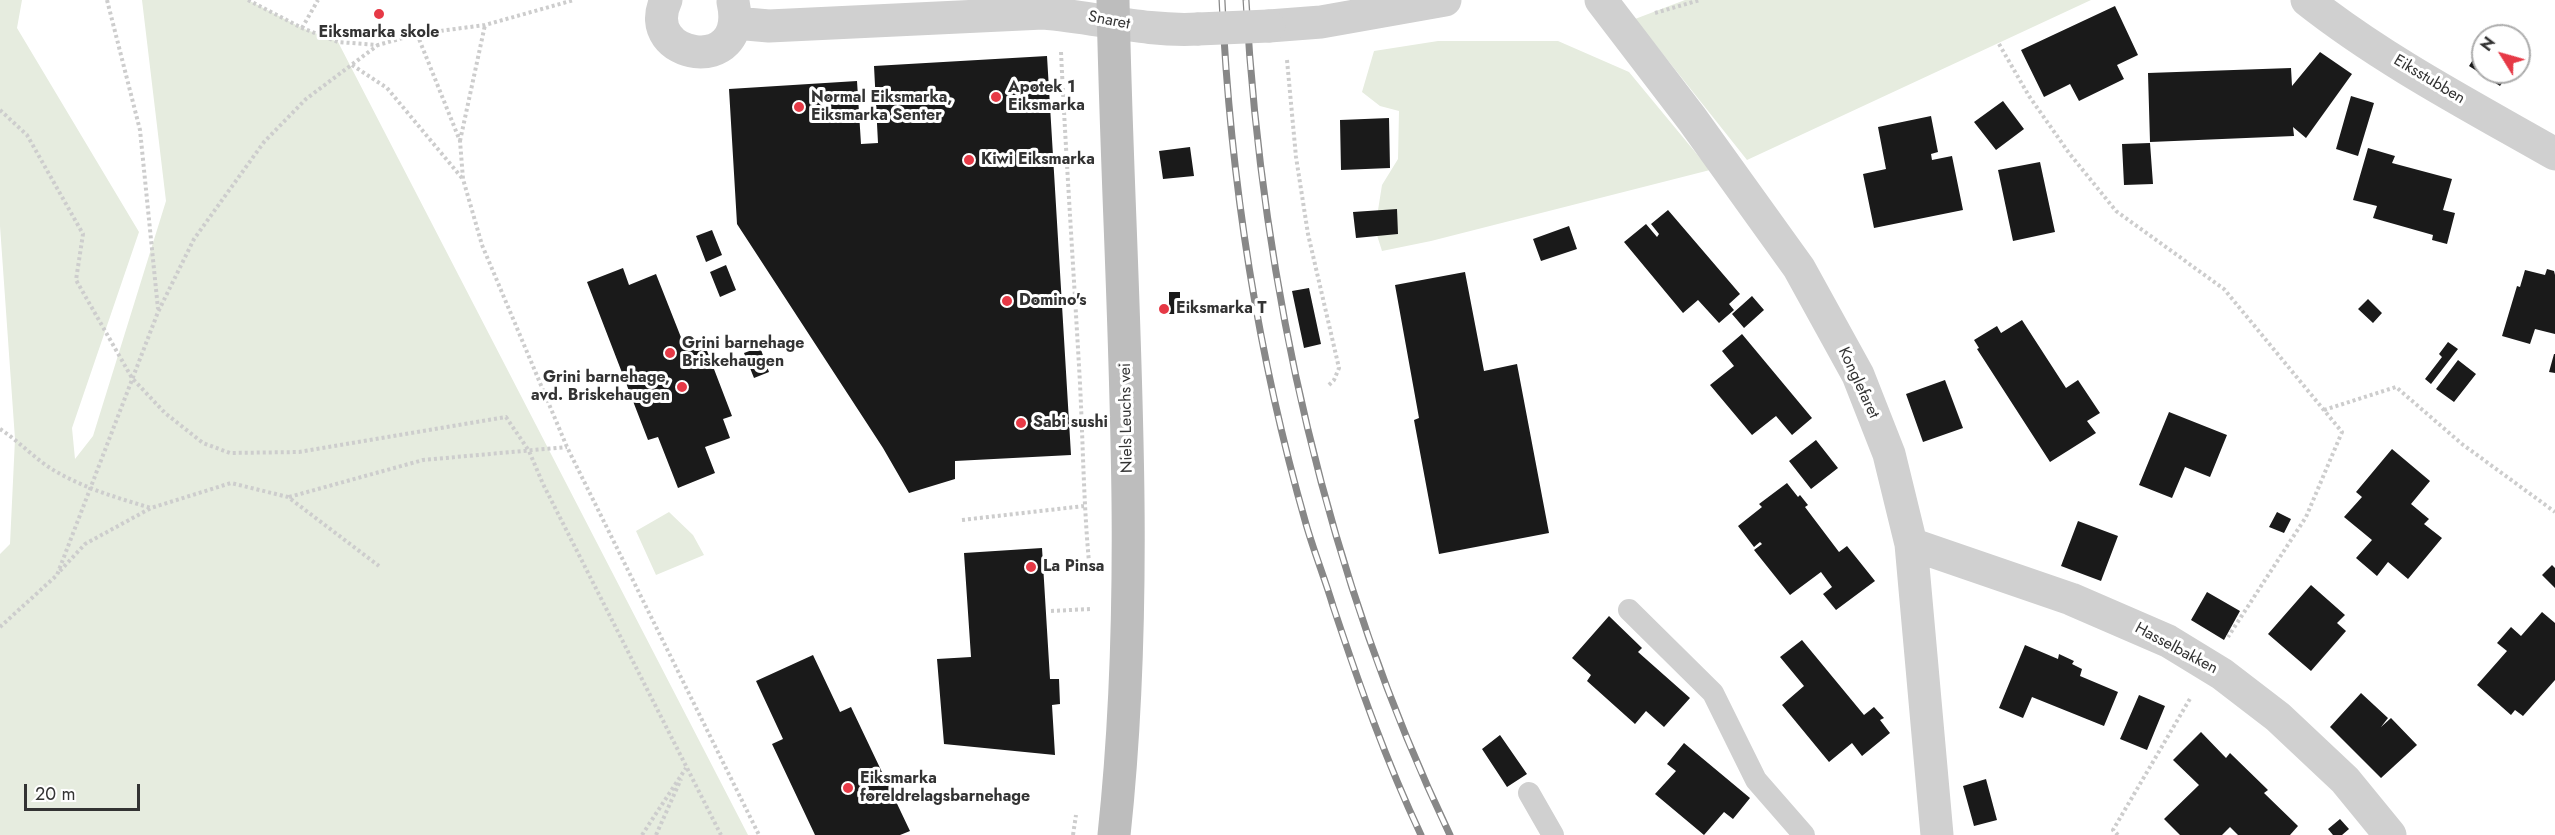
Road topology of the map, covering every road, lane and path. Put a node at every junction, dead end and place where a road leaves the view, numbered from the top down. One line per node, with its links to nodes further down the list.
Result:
1 (107, 0): 25 (path)
2 (248, 0): 12 (path)
3 (318, 0): 12 (path)
4 (574, 0): 11 (path)
5 (666, 0): 9 (street)
6 (1445, 0): 10 (street, Snaret, bridge)
7 (1601, 0): 38 (street, Konglefaret)
8 (2307, 0): 23 (street, Eiksstubben)
9 (734, 11): 10 (street, Snaret)
10 (1113, 11): 55 (street, Niels Leuchs vei)
11 (485, 25): 13 (path); 22 (path)
12 (302, 28): 16 (path)
13 (417, 34): 16 (path); 22 (path)
14 (1060, 44): 20 (path)
15 (1999, 44): 28 (path)
16 (378, 45): 18 (path)
17 (1287, 58): 27 (path)
18 (352, 65): 24 (path); 25 (path)
19 (1086, 101): 20 (path)
20 (1063, 103): 34 (path)
21 (0, 110): 26 (path)
22 (460, 141): 24 (path)
23 (2555, 154)
24 (463, 179): 30 (path)
25 (158, 312): 26 (path)
26 (132, 378): 31 (path); 32 (path)
27 (1329, 385)
28 (2324, 411): 36 (path); 48 (path)
29 (0, 429): 32 (path)
30 (567, 447): 31 (path); 54 (path)
31 (529, 451): 33 (path); 49 (path)
32 (91, 490): 35 (path); 41 (path)
33 (288, 497): 35 (path); 40 (path)
34 (1084, 506): 37 (path); 39 (path)
35 (151, 508): 41 (path)
36 (2555, 512)
37 (962, 520)
38 (1911, 544): 48 (street, Hasselbakken); 58 (street, Konglefaret)
39 (1089, 564)
40 (379, 566)
41 (57, 575): 47 (path)
42 (1090, 598): 43 (path)
43 (1090, 609): 45 (path); 46 (path)
44 (1629, 610): 57 (lane)
45 (1051, 612)
46 (1091, 619)
47 (0, 627)
48 (2209, 666): 59 (path); 60 (street, Hasselbakken)
49 (686, 767): 51 (path); 52 (path); 53 (path)
50 (1528, 793): 56 (lane)
51 (642, 835)
52 (656, 835)
53 (721, 835)
54 (759, 835)
55 (1114, 835)
56 (1553, 835)
57 (1804, 835)
58 (1937, 835)
59 (2118, 835)
60 (2390, 835)

